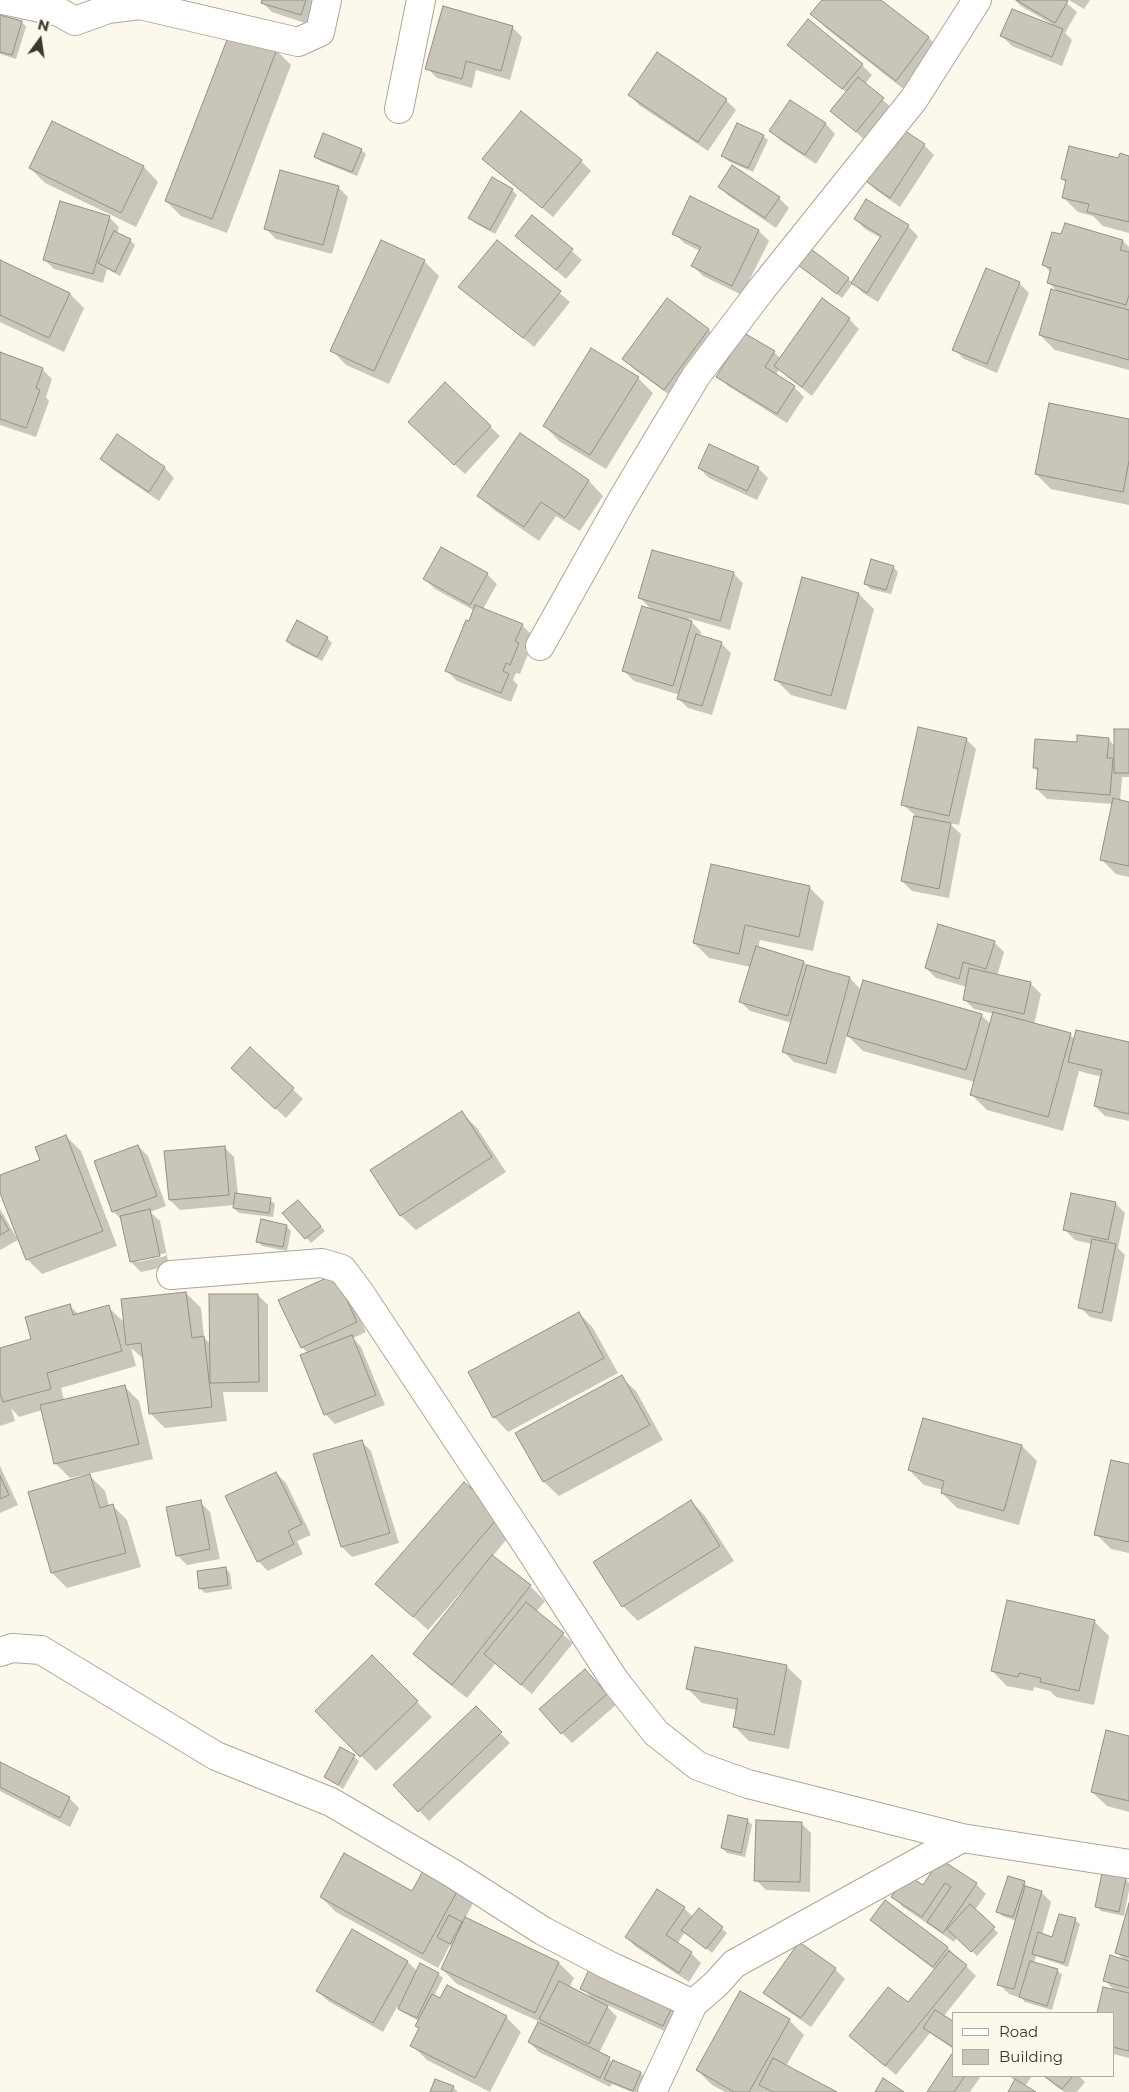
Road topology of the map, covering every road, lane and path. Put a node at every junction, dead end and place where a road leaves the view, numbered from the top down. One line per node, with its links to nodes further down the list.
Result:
1 (3, 0): 2 (street)
2 (327, 0)
3 (421, 0): 5 (street)
4 (978, 0): 6 (street)
5 (399, 110)
6 (540, 646)
7 (172, 1275): 9 (street)
8 (0, 1652): 11 (street)
9 (962, 1838): 10 (street); 11 (street)
10 (1129, 1864)
11 (693, 2004): 12 (street)
12 (652, 2092)

